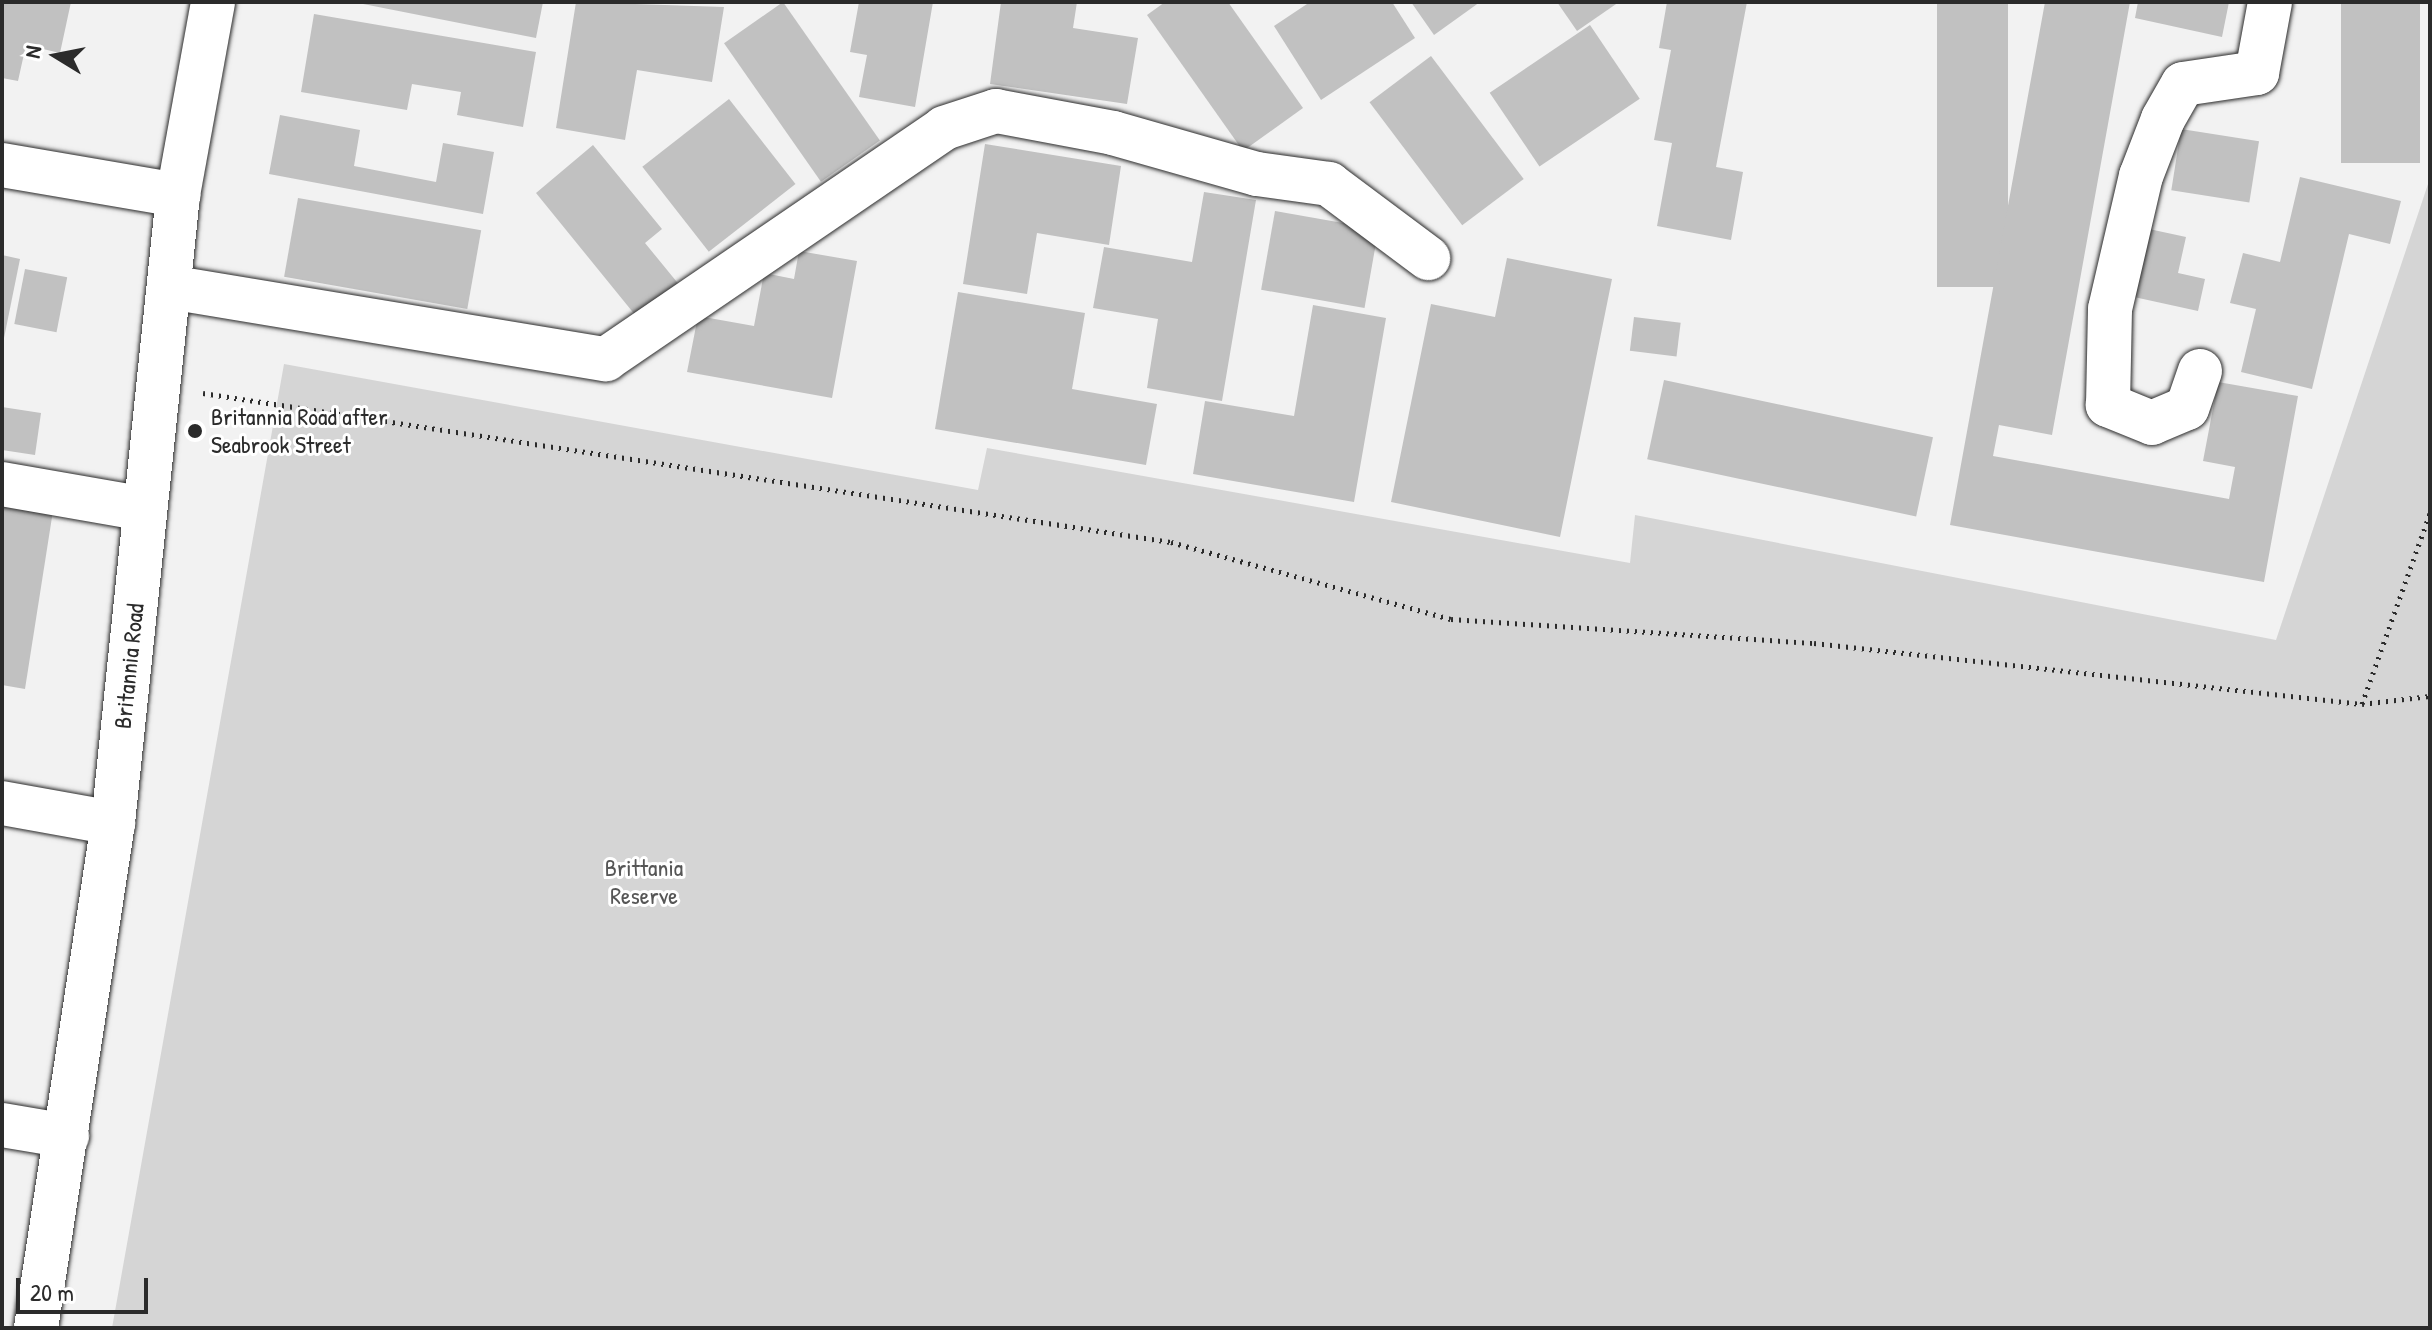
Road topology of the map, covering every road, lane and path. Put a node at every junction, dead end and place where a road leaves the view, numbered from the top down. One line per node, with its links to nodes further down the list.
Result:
1 (213, 2): 4 (street, Britannia Road)
2 (2270, 2): 7 (street)
3 (2, 165): 4 (street)
4 (178, 195): 6 (street, Britannia Road)
5 (1428, 258): 6 (street)
6 (169, 287): 8 (street, Britannia Road)
7 (2200, 371)
8 (158, 387): 10 (street, Britannia Road); 13 (path)
9 (2, 484): 10 (street)
10 (145, 509): 15 (street, Britannia Road)
11 (2430, 513): 13 (path)
12 (2430, 696): 13 (path)
13 (2362, 704)
14 (2, 803): 15 (street)
15 (113, 823): 17 (street, Britannia Road)
16 (2, 1125): 17 (street)
17 (67, 1136): 18 (street, Britannia Road)
18 (36, 1328)

